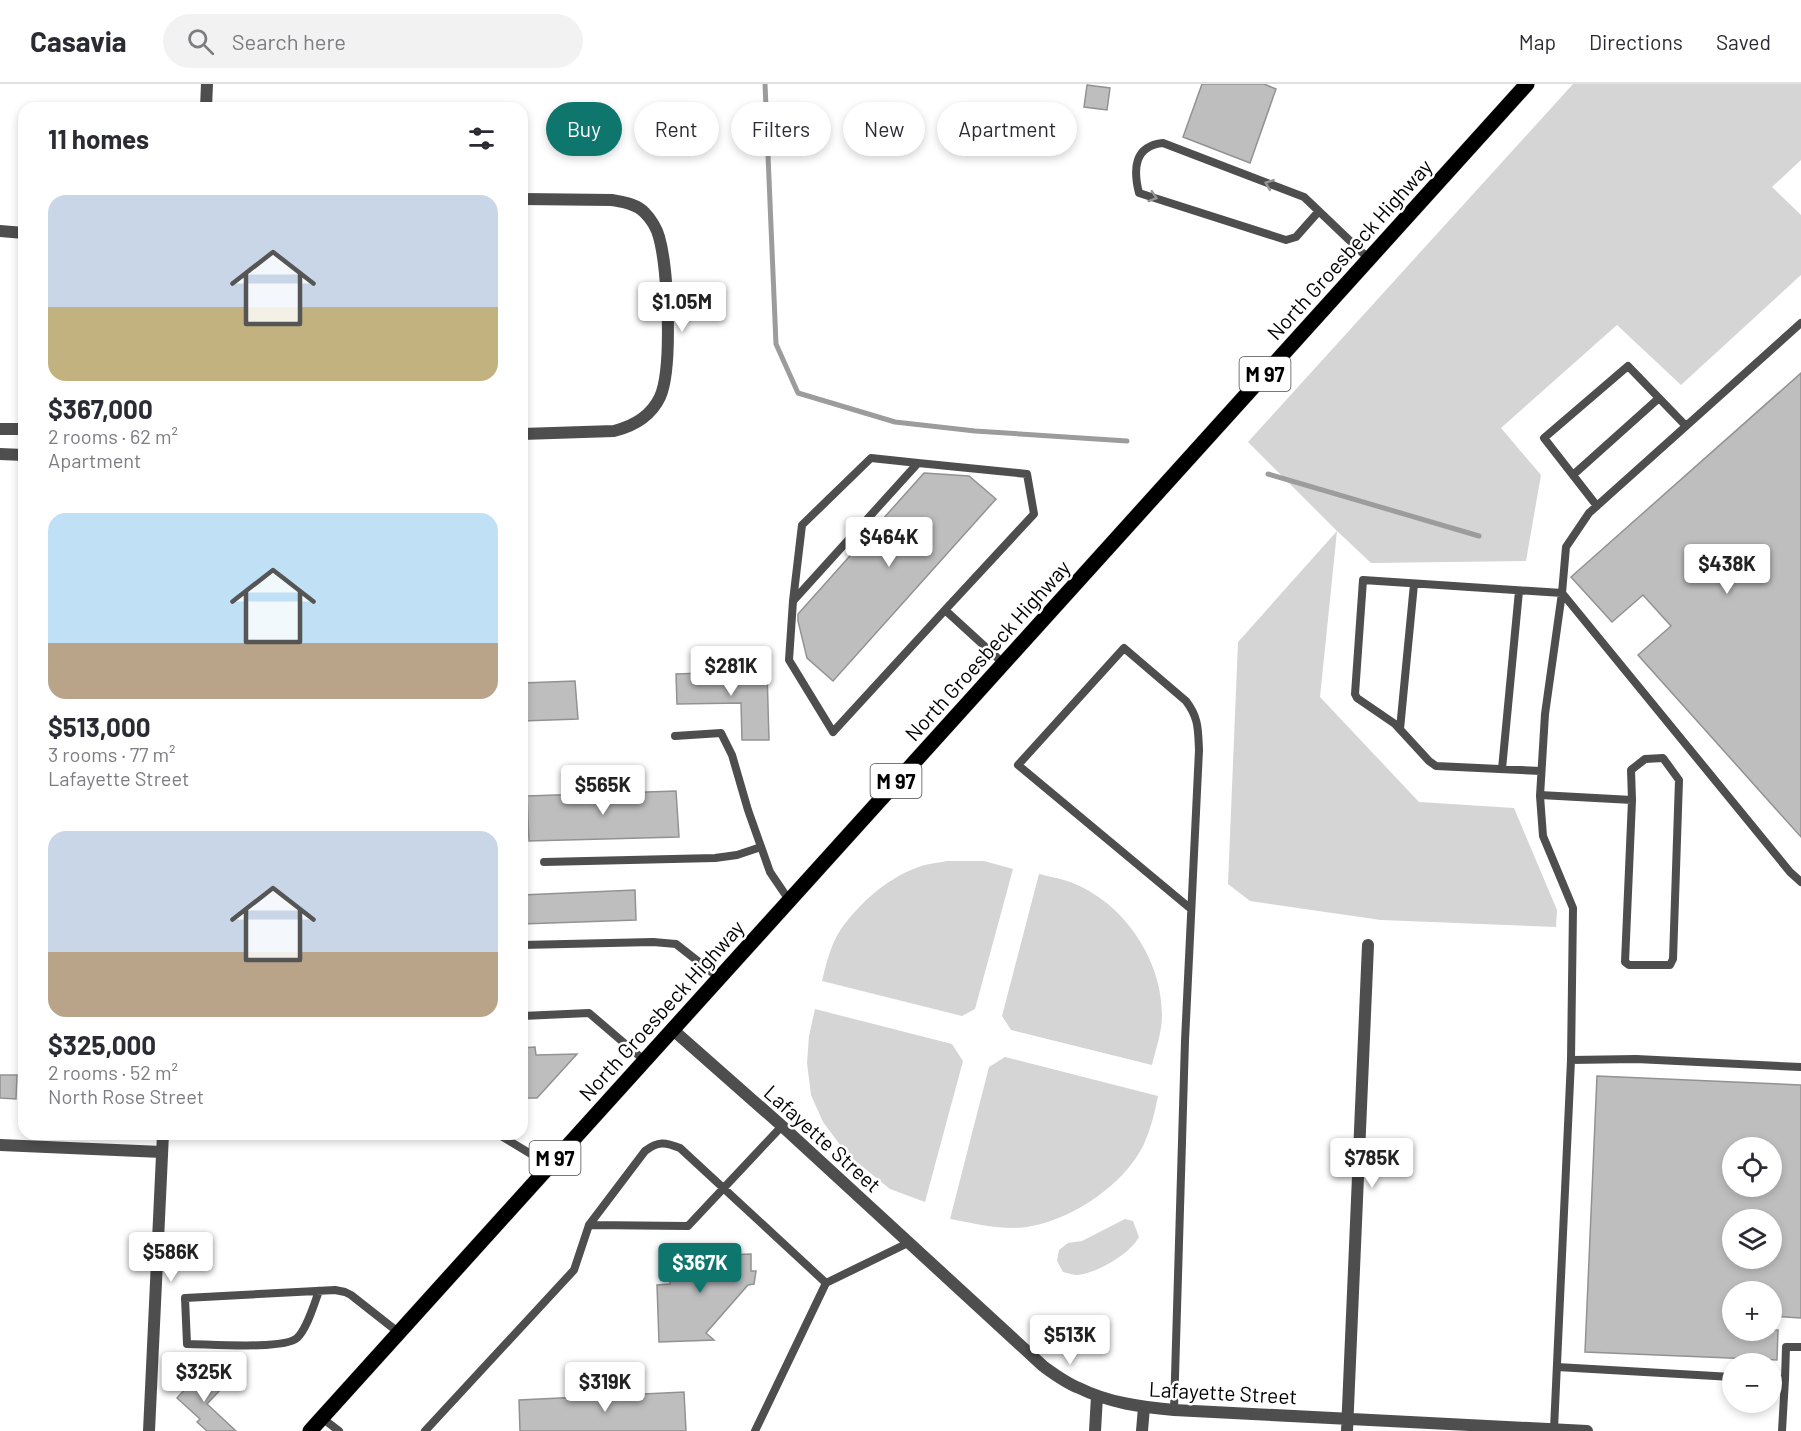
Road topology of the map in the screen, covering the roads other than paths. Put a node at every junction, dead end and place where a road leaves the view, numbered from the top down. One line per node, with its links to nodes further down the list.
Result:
1 (207, 84): 3 (street)
2 (1527, 84): 8 (main road, North Groesbeck Highway / M 97)
3 (206, 102)
4 (528, 199): 14 (street)
5 (1319, 211): 5 (lane, one-way to 5); 8 (lane)
6 (0, 231): 7 (street)
7 (18, 232)
8 (1368, 259): 25 (main road, North Groesbeck Highway / M 97)
9 (1801, 323): 11 (lane)
10 (1659, 398): 11 (lane); 18 (lane); 18 (lane)
11 (1686, 426): 19 (lane)
12 (0, 429): 13 (street)
13 (18, 429)
14 (528, 434)
15 (0, 454): 16 (street)
16 (18, 454)
17 (918, 463): 23 (lane); 23 (lane); 24 (lane)
18 (1573, 475): 19 (lane)
19 (1597, 506): 22 (lane)
20 (1414, 584): 21 (lane); 26 (lane); 26 (lane)
21 (1519, 591): 22 (lane); 28 (lane)
22 (1562, 593): 29 (lane); 34 (lane)
23 (793, 601): 24 (lane)
24 (945, 610): 25 (lane)
25 (1003, 663): 35 (main road, North Groesbeck Highway / M 97)
26 (1400, 729): 28 (lane)
27 (675, 736): 32 (lane)
28 (1502, 769): 29 (lane)
29 (1541, 771): 30 (lane)
30 (1540, 795): 31 (lane); 43 (lane)
31 (1632, 800): 31 (lane)
32 (761, 847): 33 (lane); 35 (lane)
33 (544, 862)
34 (1801, 882)
35 (789, 900): 39 (main road, North Groesbeck Highway / M 97)
36 (1191, 909): 36 (lane); 63 (lane)
37 (528, 945): 39 (lane)
38 (1368, 945): 65 (street)
39 (718, 978): 41 (main road, North Groesbeck Highway / M 97)
40 (528, 1016): 42 (lane)
41 (672, 1029): 42 (main road, North Groesbeck Highway / M 97); 45 (street, Lafayette Street)
42 (644, 1060): 50 (main road, North Groesbeck Highway / M 97)
43 (1571, 1060): 44 (lane); 58 (lane)
44 (1801, 1067)
45 (782, 1125): 51 (lane); 53 (street, Lafayette Street)
46 (163, 1140): 49 (street)
47 (508, 1140): 50 (lane)
48 (0, 1145): 49 (street)
49 (162, 1152): 68 (street)
50 (549, 1165): 56 (main road, North Groesbeck Highway / M 97)
51 (723, 1187): 52 (lane); 52 (lane); 54 (lane)
52 (589, 1225): 71 (lane)
53 (910, 1242): 54 (lane); 61 (street, Lafayette Street)
54 (826, 1283): 72 (lane)
55 (319, 1292): 55 (lane); 56 (lane)
56 (398, 1332): 64 (main road, North Groesbeck Highway / M 97)
57 (1801, 1347): 60 (lane)
58 (1557, 1367): 59 (lane); 67 (lane)
59 (1722, 1376)
60 (1785, 1379): 76 (lane)
61 (1097, 1396): 62 (street, Lafayette Street); 73 (street)
62 (1144, 1407): 63 (street, Lafayette Street); 74 (street)
63 (1174, 1410): 65 (street, Lafayette Street)
64 (322, 1418): 69 (main road, North Groesbeck Highway / M 97); 70 (lane)
65 (1347, 1425): 66 (street, Lafayette Street)
66 (1539, 1430): 67 (street, Lafayette Street)
67 (1554, 1430): 75 (street, Lafayette Street)
68 (149, 1431)
69 (310, 1431)
70 (339, 1431)
71 (425, 1431)
72 (755, 1431)
73 (1095, 1431)
74 (1142, 1431)
75 (1587, 1431)
76 (1782, 1431)

